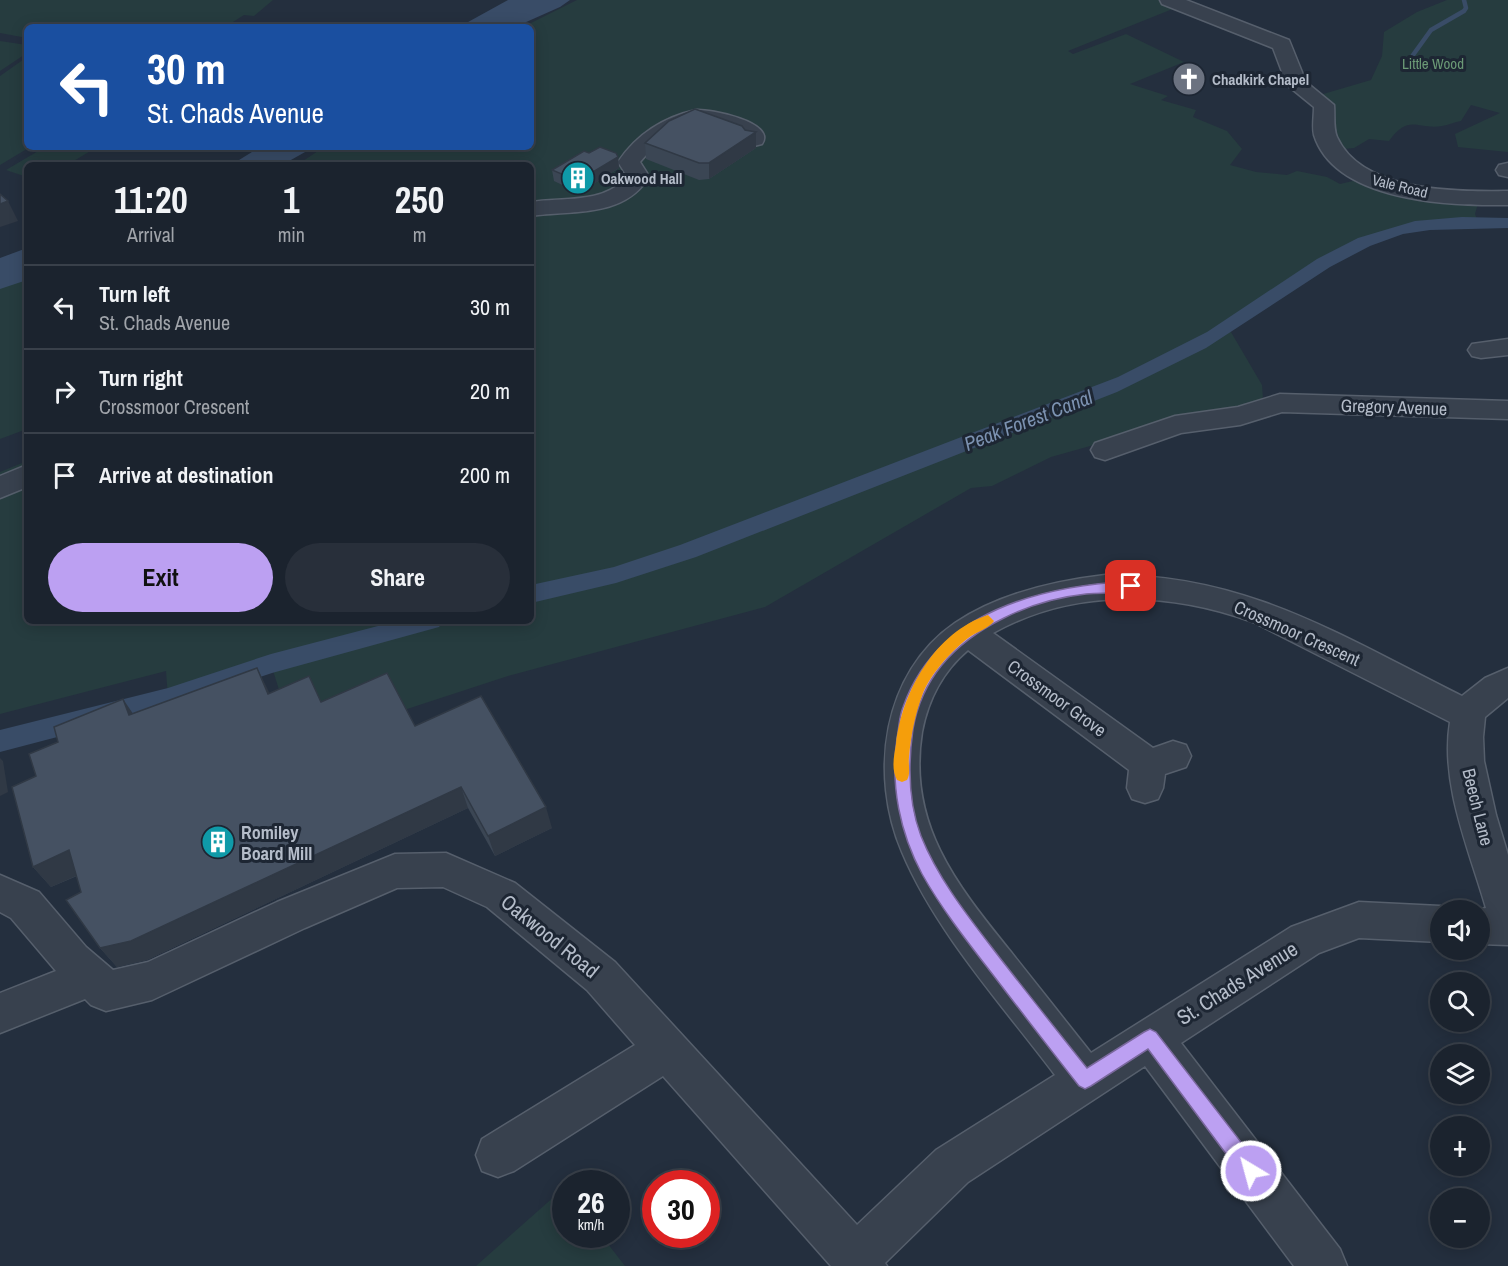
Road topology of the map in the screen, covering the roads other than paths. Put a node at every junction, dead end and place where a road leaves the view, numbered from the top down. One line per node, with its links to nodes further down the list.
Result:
1 (1169, 0): 3 (street, Vale Road)
2 (754, 139): 4 (street)
3 (1508, 198)
4 (574, 205): 5 (street); 6 (street)
5 (534, 209)
6 (534, 229)
7 (1508, 347): 8 (street)
8 (1481, 350)
9 (1508, 410): 10 (street, Gregory Avenue)
10 (1105, 450)
11 (24, 476): 12 (street)
12 (0, 488)
13 (967, 632): 15 (street, Crossmoor Crescent); 16 (street, Crossmoor Grove); 26 (street, Crossmoor Crescent)
14 (1508, 681): 15 (street)
15 (1468, 715): 18 (street, Beech Lane)
16 (1155, 769)
17 (0, 893): 22 (street, Oakwood Road)
18 (1508, 914)
19 (1430, 924): 24 (street, St. Chads Avenue)
20 (1490, 926): 21 (street)
21 (1508, 927)
22 (91, 977): 23 (street); 25 (street, Oakwood Road)
23 (0, 1013)
24 (1150, 1038): 26 (street, St. Chads Avenue); 29 (street)
25 (666, 1050): 27 (street); 28 (street, Oakwood Road)
26 (1085, 1080): 28 (street, St. Chads Avenue)
27 (498, 1155)
28 (859, 1262)
29 (1323, 1266)

